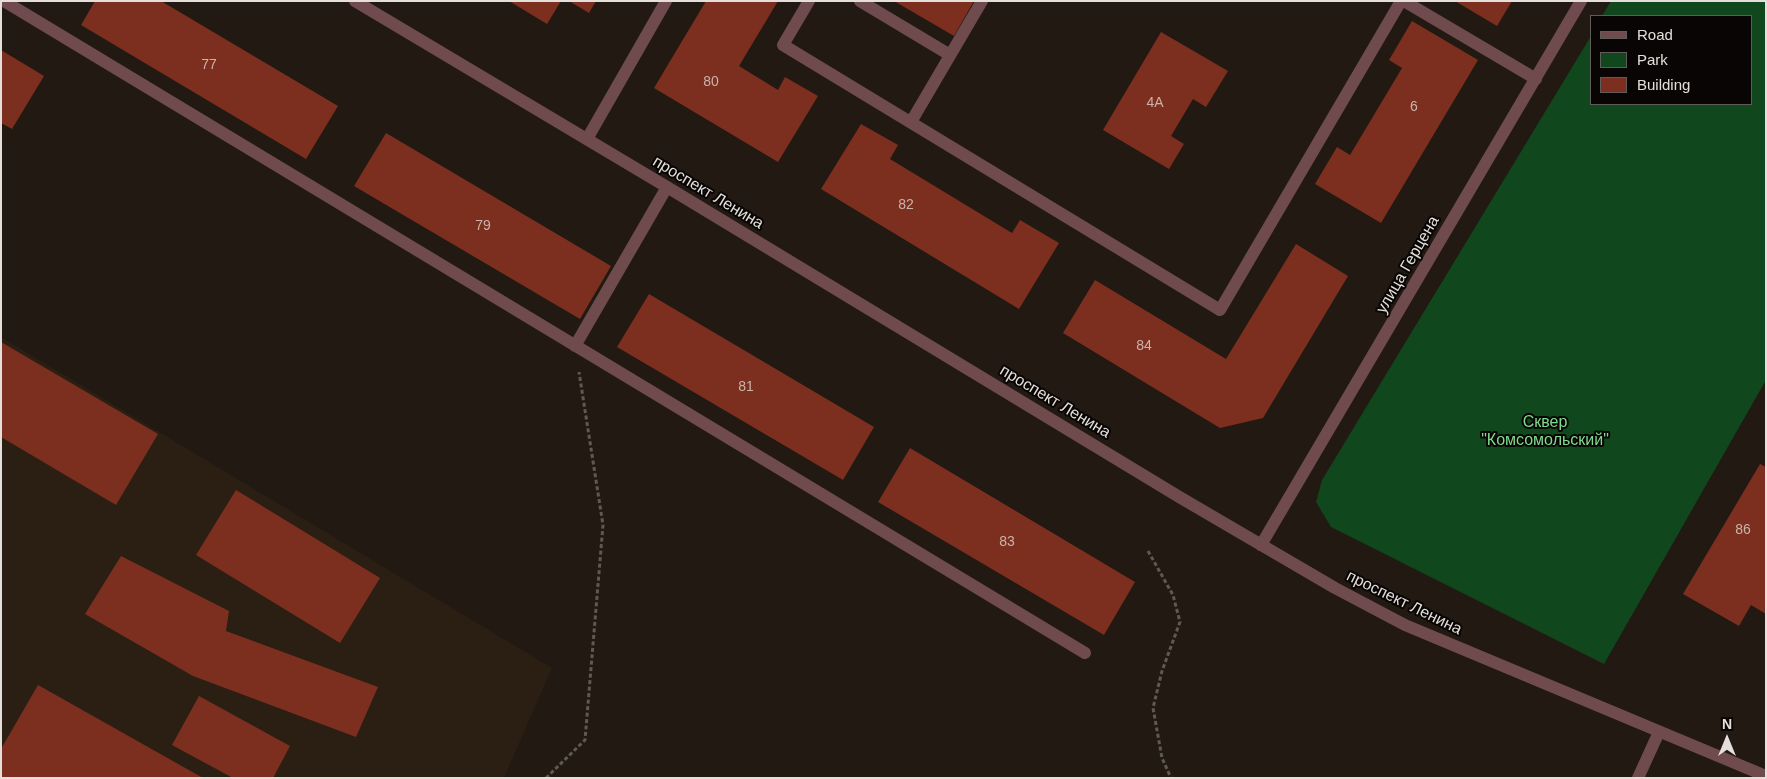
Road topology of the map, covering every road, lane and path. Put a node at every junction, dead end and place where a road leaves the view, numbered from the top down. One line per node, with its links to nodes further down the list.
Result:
1 (4, 1): 14 (street)
2 (355, 1): 12 (street, проспект Ленина)
3 (666, 1): 12 (street)
4 (809, 1): 11 (street)
5 (860, 1): 9 (street)
6 (982, 1): 9 (street)
7 (1403, 1): 10 (street); 11 (street)
8 (1581, 1): 10 (street, улица Герцена)
9 (950, 55): 11 (street)
10 (1536, 79): 15 (street, улица Герцена)
11 (911, 122)
12 (586, 139): 13 (street, проспект Ленина)
13 (666, 187): 14 (street); 15 (street, проспект Ленина)
14 (575, 346): 17 (street); 20 (path)
15 (1261, 545): 18 (street, проспект Ленина)
16 (1148, 551): 21 (path)
17 (1085, 653)
18 (1659, 732): 19 (street, проспект Ленина); 22 (street)
19 (1766, 776)
20 (546, 778)
21 (1171, 778)
22 (1638, 778)

